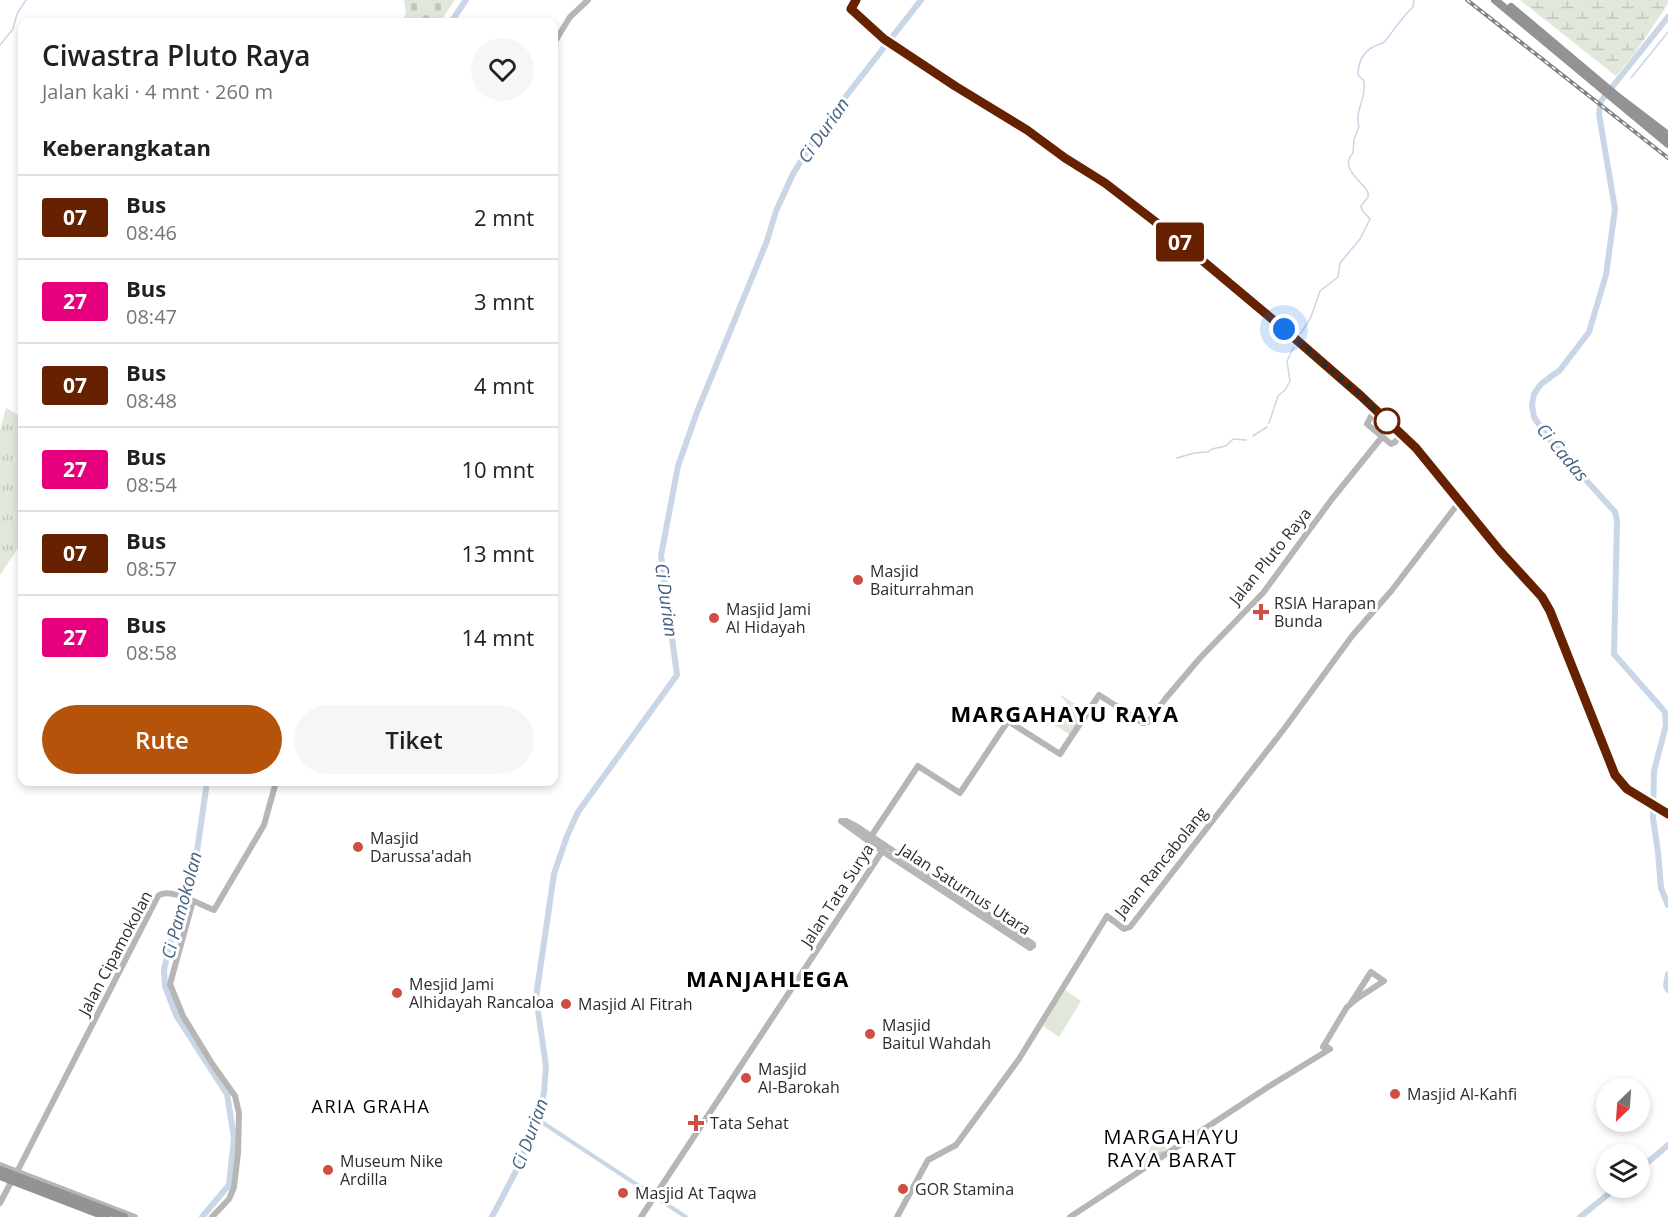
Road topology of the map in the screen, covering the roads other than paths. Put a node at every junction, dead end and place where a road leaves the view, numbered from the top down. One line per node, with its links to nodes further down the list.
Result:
1 (588, 0): 5 (street)
2 (856, 0): 10 (main road)
3 (1495, 0): 6 (highway)
4 (1502, 0): 6 (highway)
5 (558, 37)
6 (1604, 89): 7 (highway)
7 (1616, 99): 8 (highway); 9 (highway)
8 (1668, 135)
9 (1668, 144)
10 (1375, 409): 11 (main road); 12 (street)
11 (1401, 435): 12 (street); 13 (main road)
12 (1381, 436): 16 (street, Jalan Pluto Raya)
13 (1457, 499): 15 (main road); 31 (street, Jalan Rancabolang)
14 (275, 786): 17 (street, Jalan Cipamokolan)
15 (1668, 814)
16 (884, 848): 16 (street, Jalan Saturnus Utara); 30 (street, Jalan Tata Surya)
17 (192, 901): 20 (street, Jalan Cipamokolan); 29 (street)
18 (1351, 1003): 18 (street); 32 (street)
19 (0, 1167): 20 (street); 25 (highway)
20 (17, 1172): 24 (street)
21 (0, 1178): 22 (street); 25 (highway)
22 (10, 1184): 23 (street); 26 (street)
23 (0, 1203)
24 (100, 1203): 25 (highway); 28 (street)
25 (109, 1215): 27 (highway)
26 (97, 1217)
27 (124, 1217)
28 (135, 1217)
29 (212, 1217)
30 (643, 1217)
31 (897, 1217)
32 (1070, 1217)

